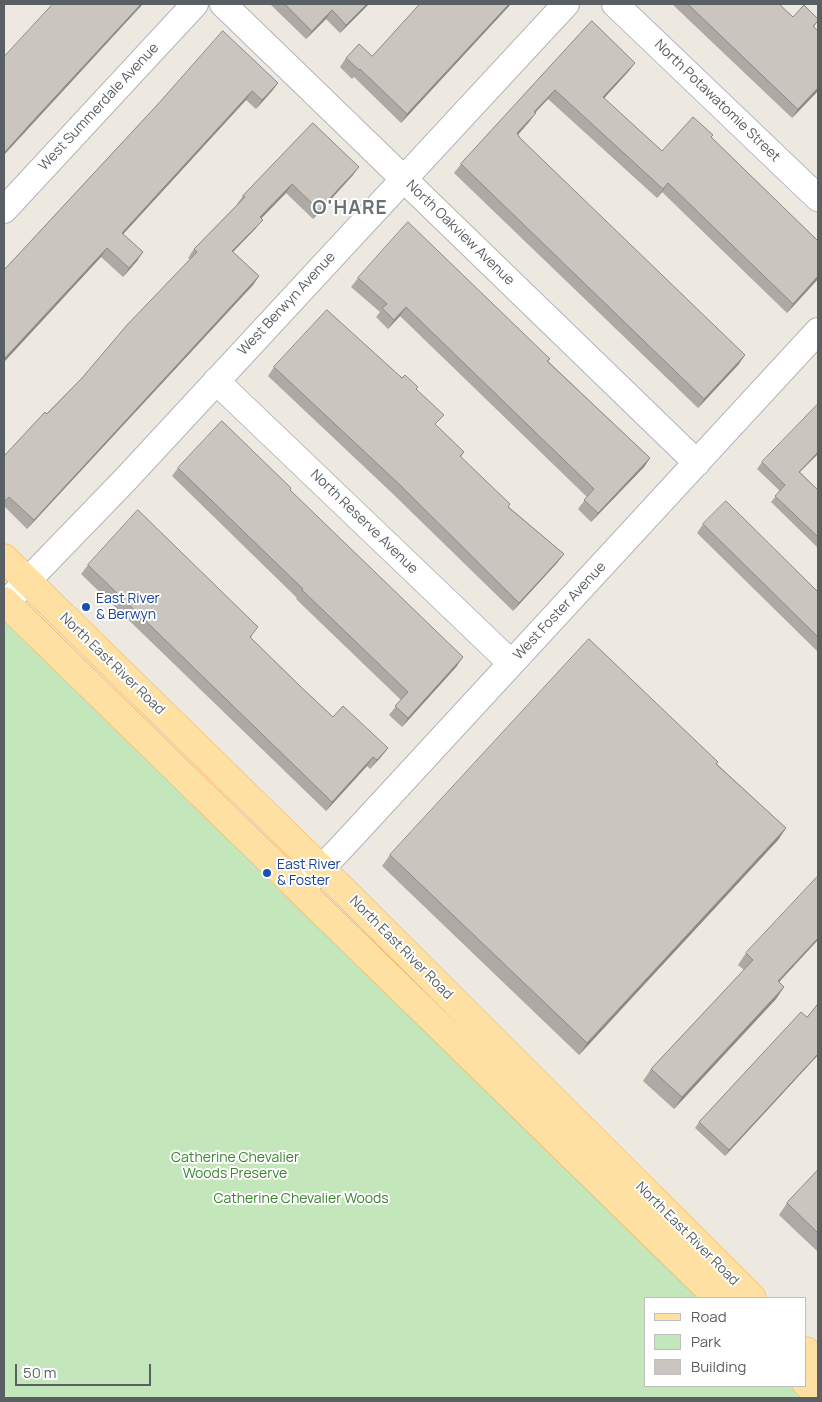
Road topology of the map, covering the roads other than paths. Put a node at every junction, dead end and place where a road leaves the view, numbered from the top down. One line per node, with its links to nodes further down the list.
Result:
1 (195, 4): 7 (street, West Summerdale Avenue)
2 (223, 4): 5 (street, North Oakview Avenue)
3 (566, 4): 5 (street, West Berwyn Avenue)
4 (615, 4): 6 (street, North Potawatomie Street)
5 (404, 178): 9 (street, West Berwyn Avenue); 10 (street, North Oakview Avenue)
6 (818, 198)
7 (4, 210)
8 (818, 331): 10 (street, West Foster Avenue)
9 (216, 382): 12 (street, West Berwyn Avenue); 14 (street, North Reserve Avenue)
10 (697, 463): 14 (street, West Foster Avenue)
11 (4, 558): 12 (main road, North East River Road)
12 (27, 581): 13 (street, West Berwyn Avenue); 15 (main road, North East River Road)
13 (5, 602): 16 (main road, North East River Road)
14 (511, 663): 15 (street, West Foster Avenue)
15 (321, 868): 16 (street, West Foster Avenue); 18 (main road, North East River Road)
16 (300, 890): 17 (main road, North East River Road)
17 (717, 1297)
18 (751, 1297)
19 (807, 1352): 20 (main road)
20 (818, 1363)
21 (807, 1384): 22 (main road)
22 (818, 1395)

